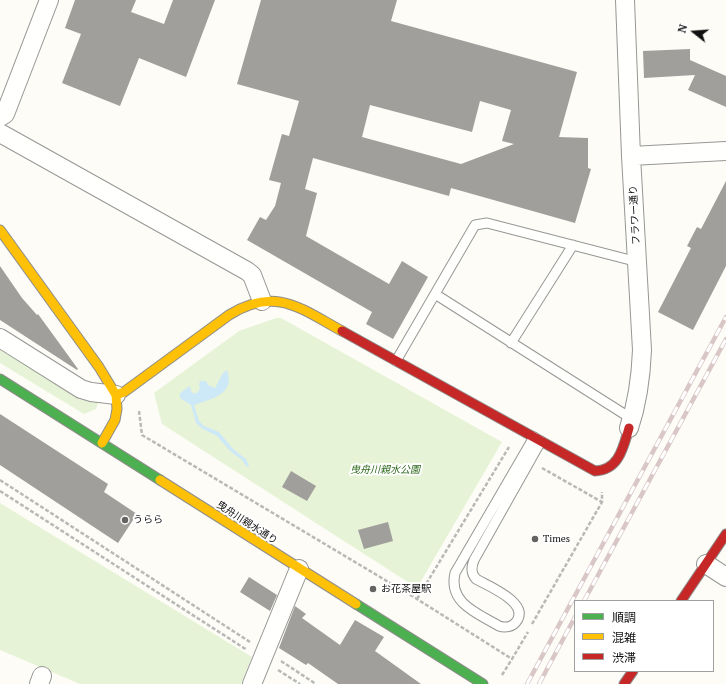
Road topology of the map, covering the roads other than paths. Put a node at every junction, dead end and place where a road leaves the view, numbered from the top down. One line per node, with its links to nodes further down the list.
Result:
1 (49, 0): 3 (street)
2 (625, 0): 6 (street, フラワー通り)
3 (0, 117)
4 (0, 133): 11 (street)
5 (726, 151): 6 (street)
6 (631, 156): 9 (street, フラワー通り)
7 (0, 230): 16 (street)
8 (573, 245): 9 (lane); 10 (lane); 13 (lane)
9 (638, 262): 17 (street, フラワー通り)
10 (435, 294): 13 (lane); 14 (lane)
11 (262, 301): 14 (street); 16 (street)
12 (0, 338): 16 (street)
13 (511, 343): 17 (lane)
14 (396, 361): 18 (street)
15 (0, 379): 19 (street, 曳舟川親水通り)
16 (116, 395): 19 (street)
17 (630, 424): 18 (street)
18 (537, 439): 18 (lane)
19 (102, 443): 22 (street, 曳舟川親水通り)
20 (726, 534): 21 (street)
21 (706, 564): 23 (street); 24 (street)
22 (299, 569): 26 (street); 27 (street, 曳舟川親水通り)
23 (726, 577)
24 (682, 600)
25 (632, 672): 28 (street)
26 (252, 684)
27 (483, 684)
28 (624, 684)

